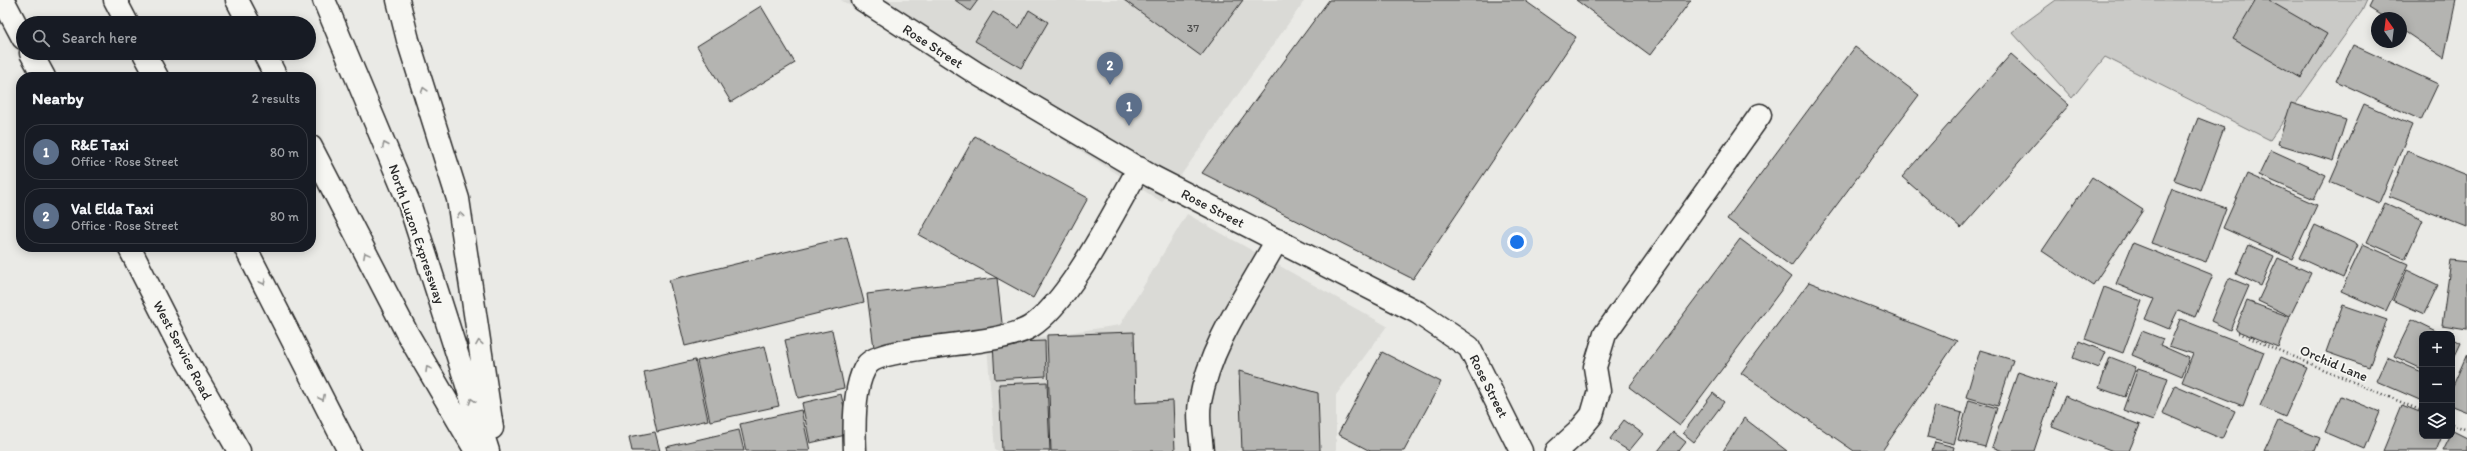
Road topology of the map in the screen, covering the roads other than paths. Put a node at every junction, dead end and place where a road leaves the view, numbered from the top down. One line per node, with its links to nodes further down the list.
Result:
1 (3, 0): 9 (main road)
2 (115, 0): 7 (main road)
3 (237, 0): 8 (main road)
4 (324, 0): 26 (main road, North Luzon Expressway, one-way to 4)
5 (398, 0): 27 (main road, one-way to 5)
6 (863, 0): 18 (main road, Rose Street)
7 (124, 16)
8 (245, 16)
9 (16, 25)
10 (35, 60): 13 (main road)
11 (148, 60): 14 (main road)
12 (268, 60): 15 (main road)
13 (41, 72)
14 (154, 72)
15 (274, 72)
16 (1760, 115): 30 (main road)
17 (316, 158): 25 (main road, one-way to 17)
18 (1139, 168): 19 (main road, Rose Street); 22 (main road)
19 (1277, 240): 28 (main road); 29 (main road, Rose Street)
20 (132, 252): 23 (main road, West Service Road)
21 (248, 252): 24 (main road, one-way to 24)
22 (856, 450)
23 (239, 451)
24 (349, 451)
25 (476, 451)
26 (488, 451)
27 (495, 451)
28 (1202, 451)
29 (1521, 451)
30 (1557, 451)

